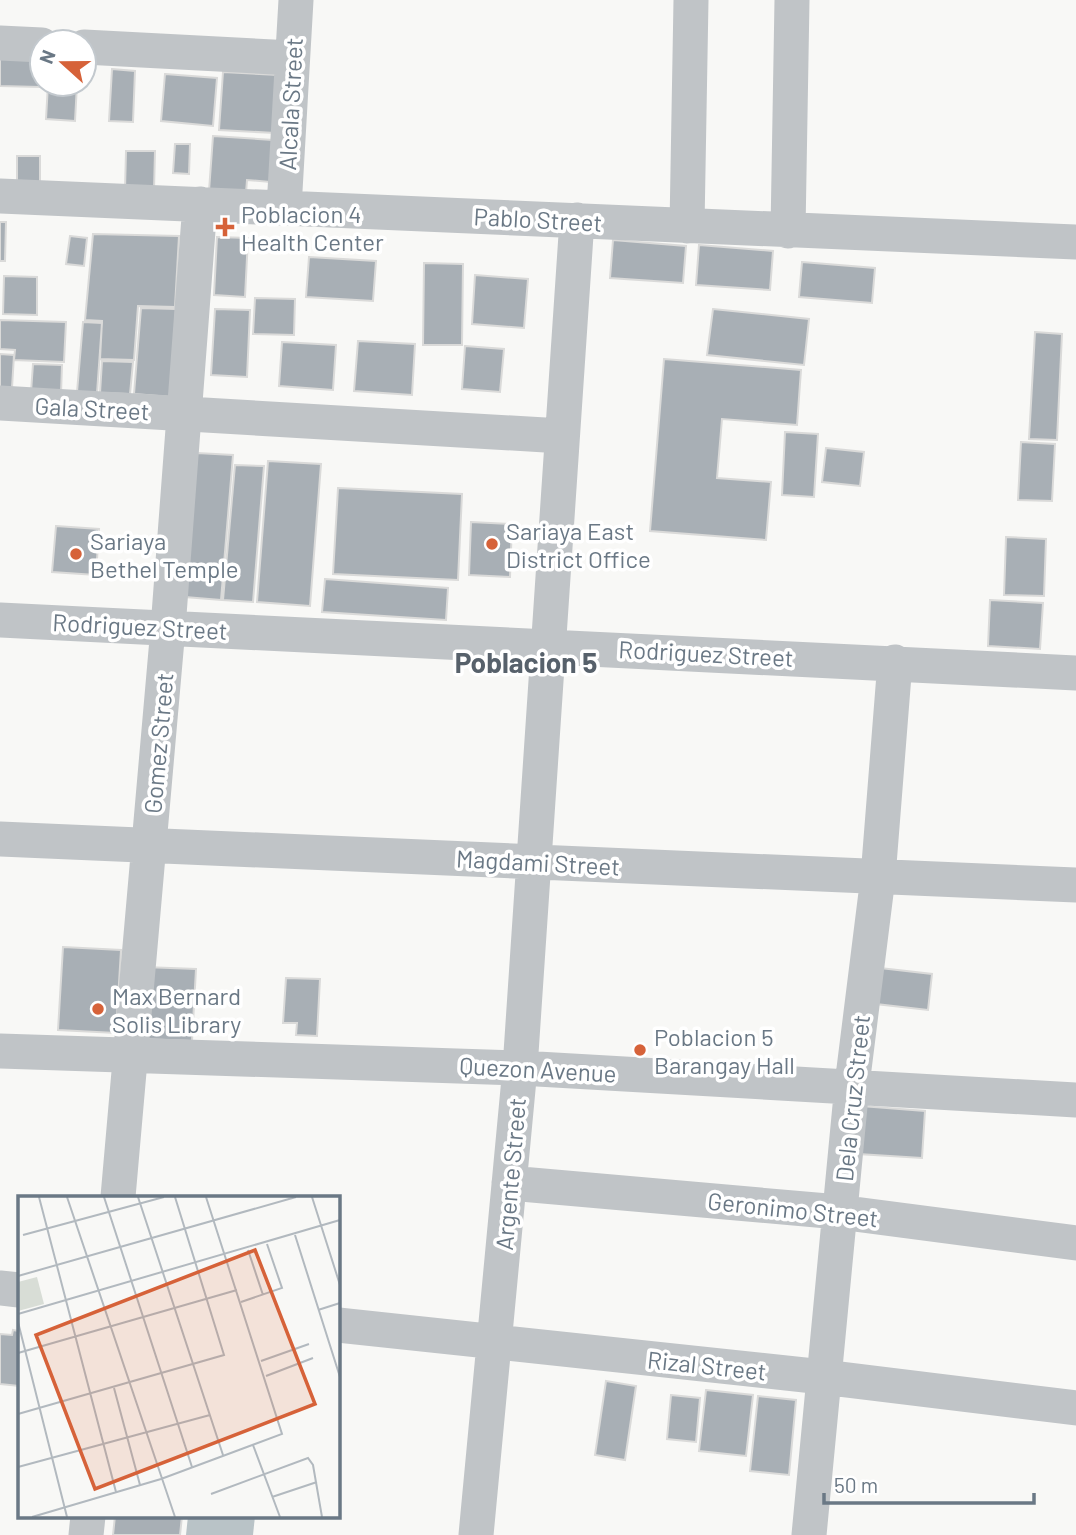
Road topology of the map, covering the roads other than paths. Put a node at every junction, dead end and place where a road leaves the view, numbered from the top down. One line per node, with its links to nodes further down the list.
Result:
1 (296, 0): 7 (street, Alcala Street)
2 (691, 0): 12 (street)
3 (792, 0): 13 (street)
4 (0, 43): 5 (street)
5 (28, 44)
6 (98, 48): 7 (street)
7 (292, 58): 10 (street, Alcala Street)
8 (0, 196): 9 (street, Pablo Street)
9 (200, 204): 10 (street, Pablo Street); 16 (street, Gomez Street)
10 (284, 208): 11 (street, Pablo Street)
11 (578, 220): 12 (street, Pablo Street); 17 (street, Argente Street)
12 (687, 226): 13 (street, Pablo Street)
13 (788, 231): 14 (street, Pablo Street)
14 (1076, 242)
15 (0, 402): 16 (street, Gala Street)
16 (184, 414): 17 (street, Gala Street); 19 (street, Gomez Street)
17 (562, 436): 20 (street, Argente Street)
18 (0, 620): 19 (street, Rodriguez Street)
19 (168, 628): 20 (street, Rodriguez Street); 24 (street, Gomez Street)
20 (546, 645): 21 (street, Rodriguez Street); 25 (street, Argente Street)
21 (895, 662): 22 (street, Rodriguez Street); 26 (street, Dela Cruz Street)
22 (1076, 673)
23 (0, 839): 24 (street, Magdami Street)
24 (149, 845): 25 (street, Magdami Street); 29 (street, Gomez Street)
25 (533, 862): 26 (street, Magdami Street); 30 (street, Argente Street)
26 (878, 877): 27 (street, Magdami Street); 31 (street, Dela Cruz Street)
27 (1076, 885)
28 (0, 1051): 29 (street, Quezon Avenue)
29 (131, 1055): 30 (street, Quezon Avenue); 34 (street, Gomez Street)
30 (520, 1068): 31 (street, Quezon Avenue); 33 (street, Argente Street)
31 (852, 1085): 32 (street, Quezon Avenue); 35 (street, Dela Cruz Street)
32 (1076, 1100)
33 (509, 1182): 35 (street, Geronimo Street); 40 (street, Argente Street)
34 (118, 1196)
35 (839, 1212): 36 (street, Geronimo Street); 41 (street, Dela Cruz Street)
36 (1076, 1243)
37 (0, 1288): 38 (street)
38 (18, 1290)
39 (340, 1325): 40 (street, Rizal Street)
40 (494, 1342): 41 (street, Rizal Street); 43 (street, Argente Street)
41 (823, 1377): 42 (street, Rizal Street); 44 (street, Dela Cruz Street)
42 (1076, 1408)
43 (476, 1535)
44 (809, 1535)

